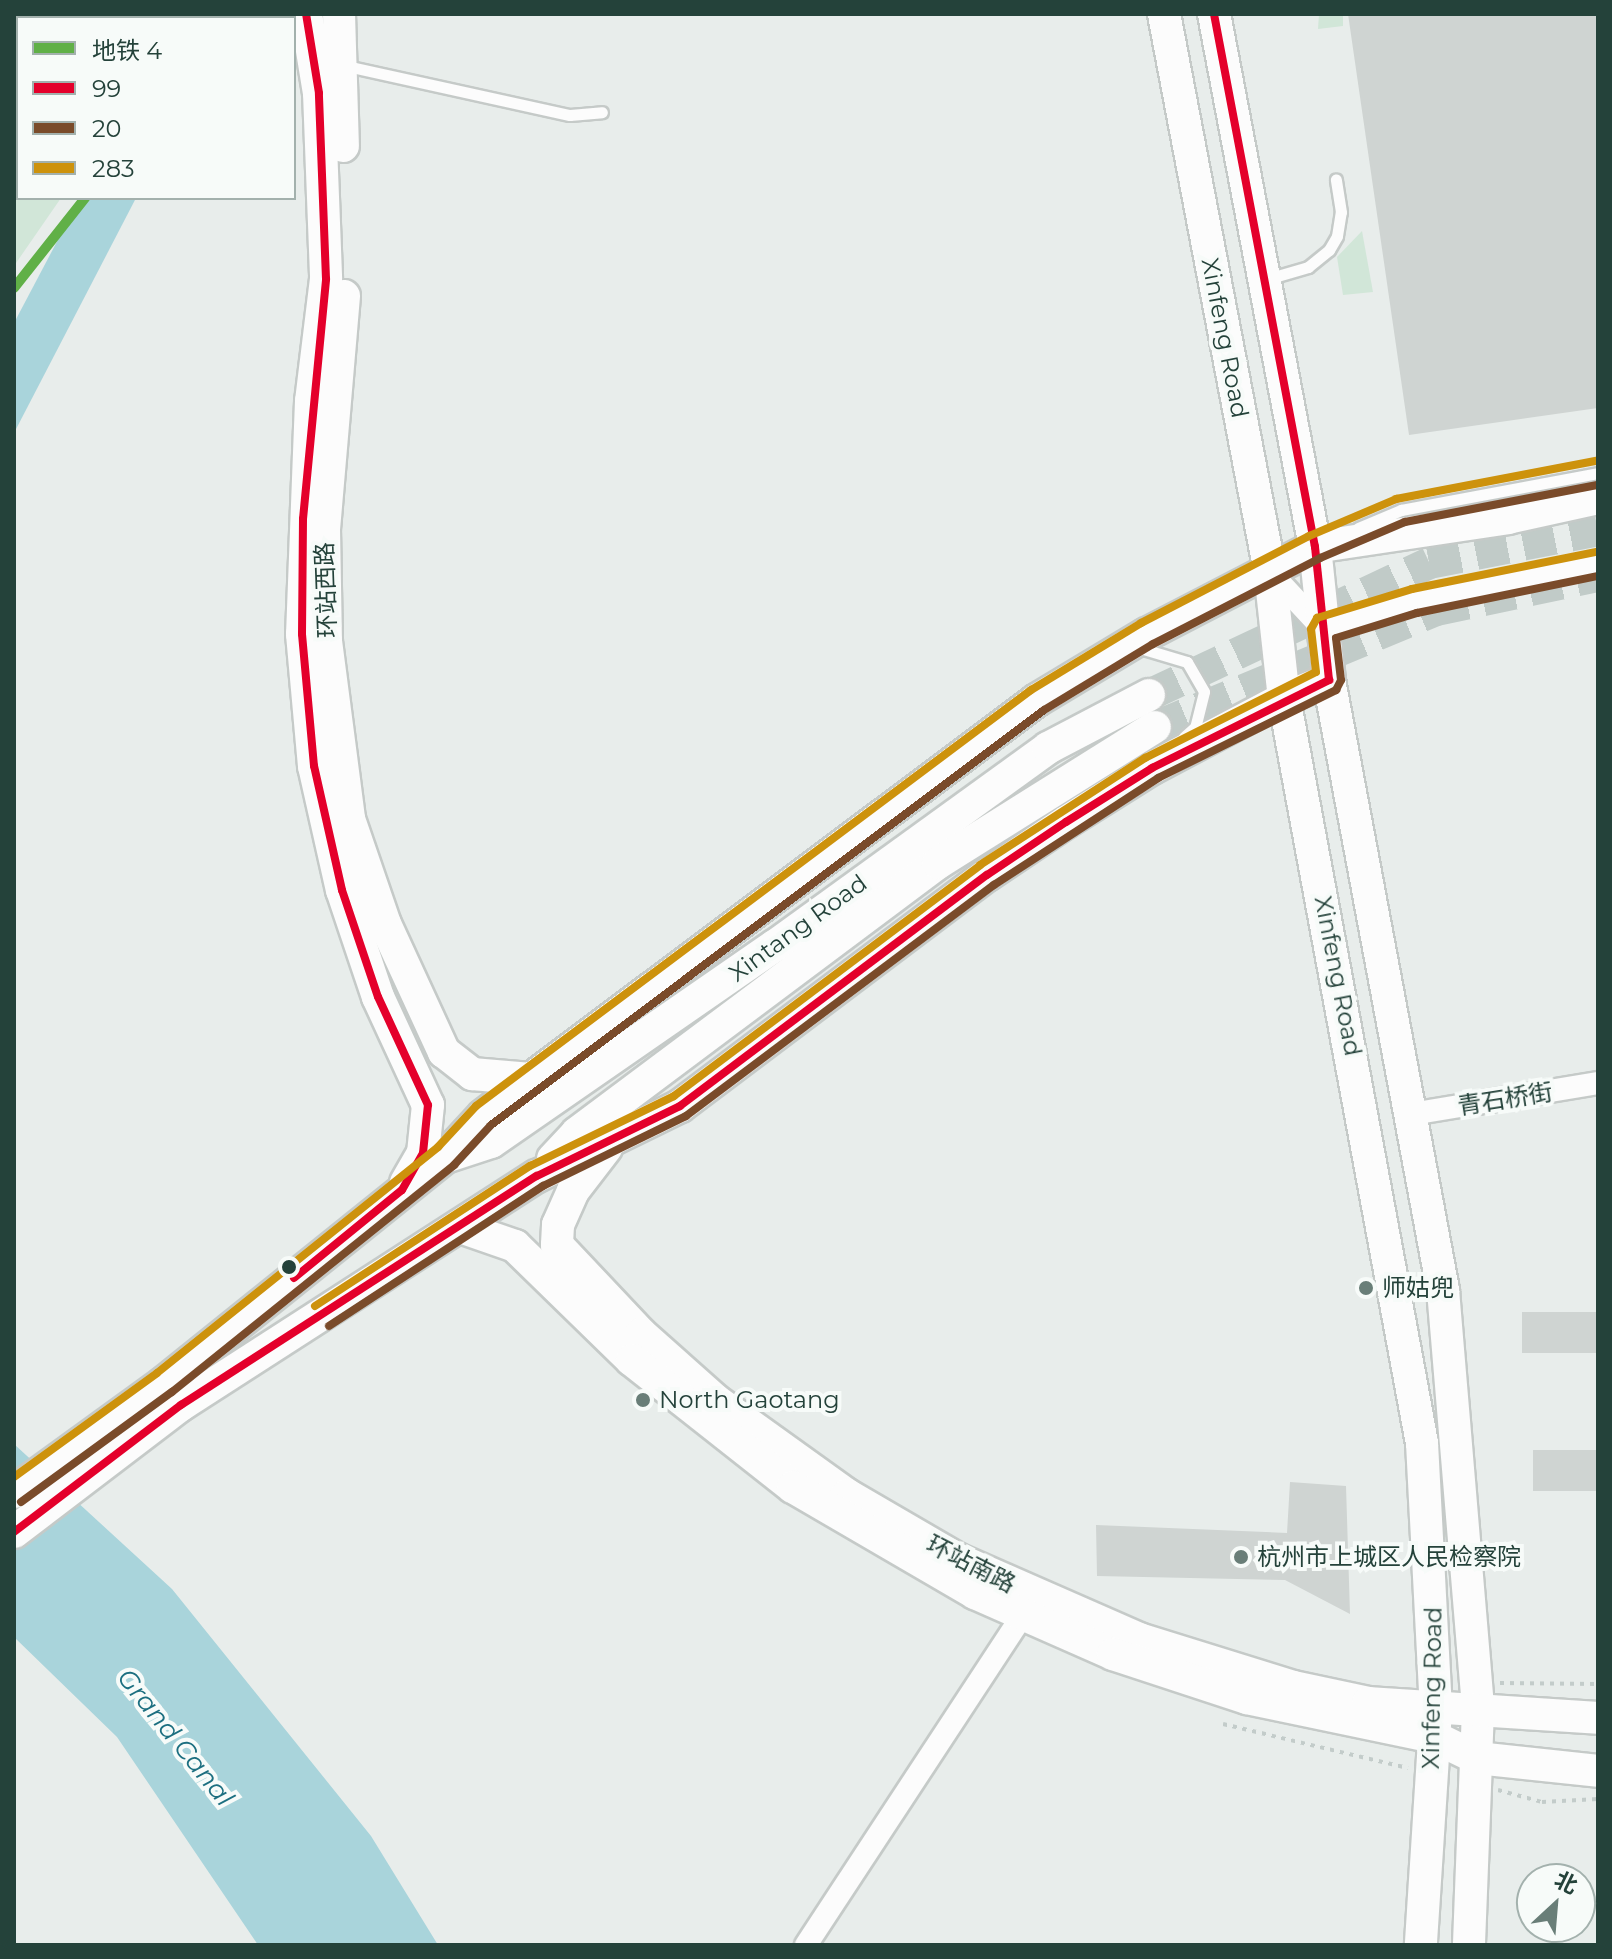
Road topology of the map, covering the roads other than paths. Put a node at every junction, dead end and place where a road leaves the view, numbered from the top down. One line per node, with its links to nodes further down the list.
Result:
1 (306, 14): 27 (main road)
2 (339, 14): 5 (main road, 环站西路)
3 (1164, 14): 13 (main road, Xinfeng Road)
4 (1214, 14): 8 (main road, Xinfeng Road)
5 (341, 65): 6 (lane); 21 (main road, 环站西路)
6 (602, 112)
7 (1336, 179): 8 (lane)
8 (1262, 280): 11 (main road, Xinfeng Road)
9 (1598, 473): 11 (lane)
10 (1598, 498): 11 (main road)
11 (1315, 547): 13 (main road, Xintang Road); 14 (main road, Xinfeng Road)
12 (1598, 564): 14 (street)
13 (1270, 572): 14 (street); 15 (main road, Xintang Road); 18 (main road, Xinfeng Road)
14 (1323, 629): 16 (main road, Xinfeng Road)
15 (1126, 647): 20 (lane); 21 (main road, Xintang Road)
16 (1329, 680): 18 (main road, Xintang Road); 23 (main road, Xinfeng Road)
17 (1149, 695): 25 (main road, Xintang Road)
18 (1284, 698): 20 (main road, Xintang Road); 35 (main road, Xinfeng Road)
19 (1155, 727): 26 (main road, Xintang Road)
20 (1152, 768): 24 (main road, Xintang Road)
21 (531, 1079): 25 (main road, Xintang Road)
22 (1598, 1083): 23 (street, 青石桥街)
23 (1411, 1114): 33 (main road, Xinfeng Road)
24 (616, 1137): 26 (main road, Xintang Road); 35 (main road, 环站南路)
25 (446, 1156): 27 (main road, Xintang Road)
26 (537, 1176): 28 (main road, Xintang Road)
27 (402, 1190): 29 (main road, Xintang Road)
28 (460, 1227): 29 (main road, Xintang Road); 32 (main road)
29 (172, 1394): 30 (main road, Xintang Road); 31 (main road, Xintang Road)
30 (14, 1492)
31 (14, 1532)
32 (1023, 1615): 35 (main road); 38 (street)
33 (1478, 1709): 34 (main road, 环站南路); 35 (main road, 环站南路); 36 (main road, Xinfeng Road)
34 (1598, 1718)
35 (1435, 1723): 36 (main road, 环站南路); 39 (main road, Xinfeng Road)
36 (1477, 1758): 37 (main road, 环站南路); 40 (main road, Xinfeng Road)
37 (1598, 1771)
38 (806, 1945)
39 (1421, 1945)
40 (1469, 1945)

